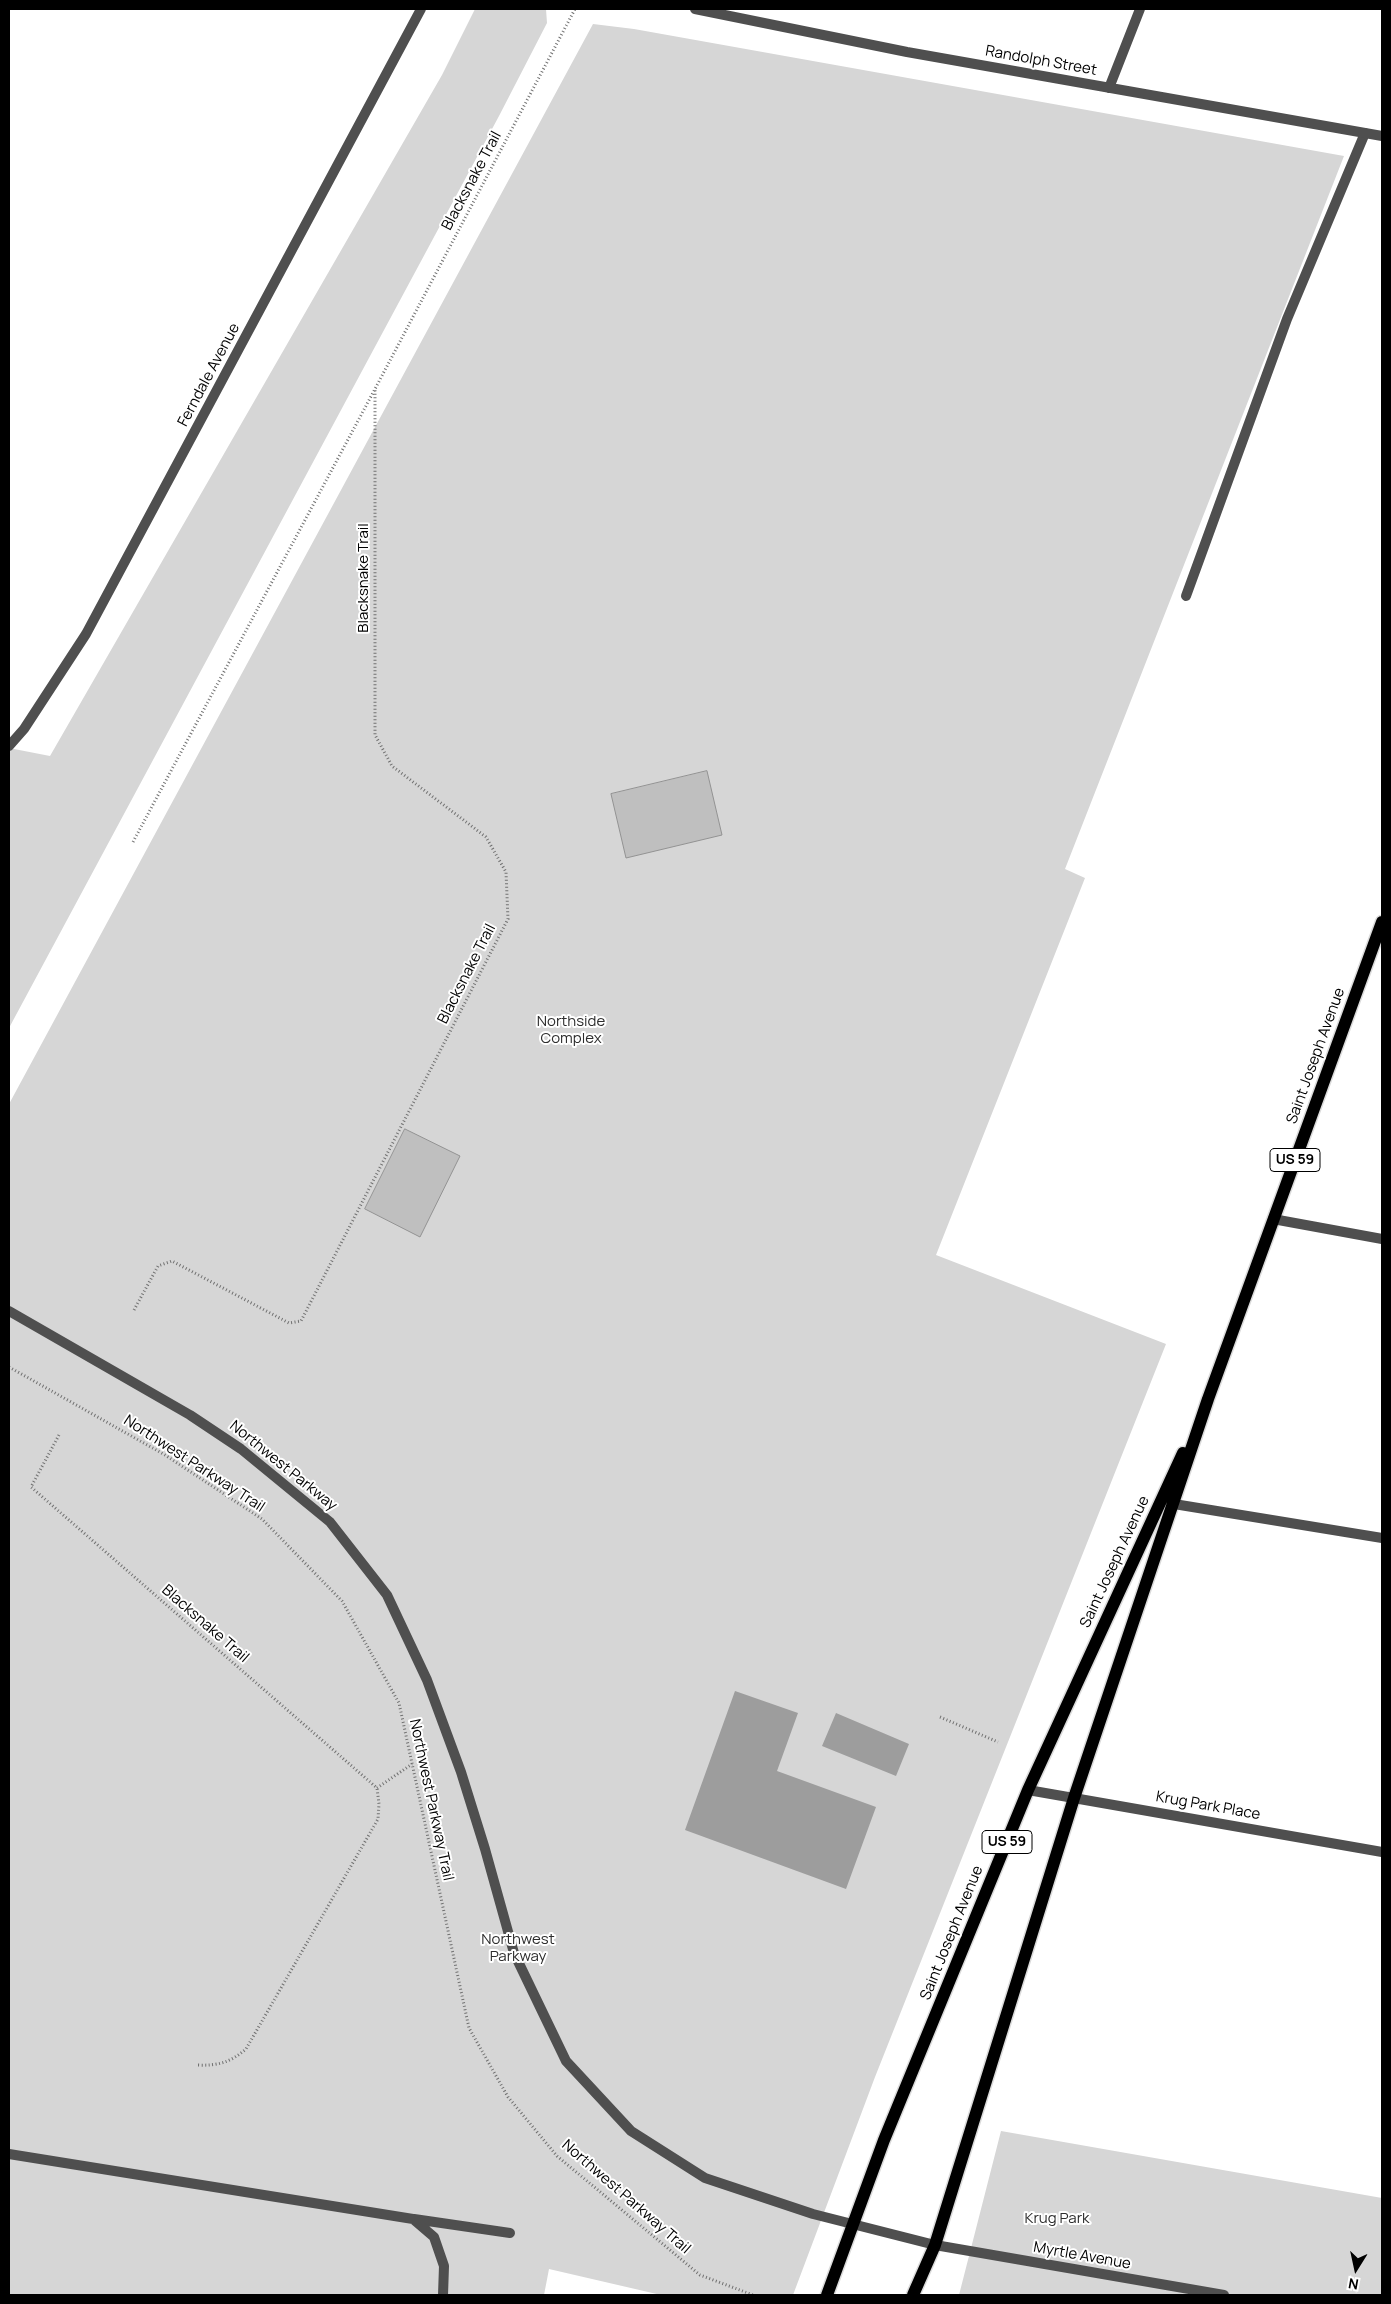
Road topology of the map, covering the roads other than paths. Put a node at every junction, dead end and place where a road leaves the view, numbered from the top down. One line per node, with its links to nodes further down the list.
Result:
1 (421, 9): 8 (street, Ferndale Avenue)
2 (695, 9): 4 (street, Randolph Street)
3 (1140, 9): 4 (street)
4 (1109, 88): 5 (street, Randolph Street)
5 (1365, 133): 6 (street, Randolph Street); 7 (street)
6 (1382, 136)
7 (1186, 596)
8 (9, 746)
9 (1382, 922): 10 (main road, Saint Joseph Avenue / US 59)
10 (1273, 1219): 11 (street); 13 (main road, Saint Joseph Avenue / US 59)
11 (1382, 1239)
12 (9, 1311): 21 (street, Northwest Parkway)
13 (1208, 1398): 14 (main road, Saint Joseph Avenue / US 59); 16 (main road, Saint Joseph Avenue / US 59)
14 (1174, 1504): 15 (street); 17 (main road, Saint Joseph Avenue / US 59)
15 (1382, 1538)
16 (1028, 1790): 17 (street, Krug Park Place); 21 (main road, Saint Joseph Avenue / US 59)
17 (1074, 1798): 18 (street, Krug Park Place); 23 (main road, Saint Joseph Avenue / US 59)
18 (1382, 1852)
19 (9, 2154): 20 (street)
20 (413, 2219): 22 (street); 24 (street)
21 (854, 2224): 23 (street, Northwest Parkway); 25 (main road, Saint Joseph Avenue / US 59)
22 (510, 2234)
23 (935, 2245): 26 (main road, Saint Joseph Avenue / US 59); 27 (street, Myrtle Avenue)
24 (443, 2295)
25 (827, 2295)
26 (914, 2295)
27 (1224, 2295)

